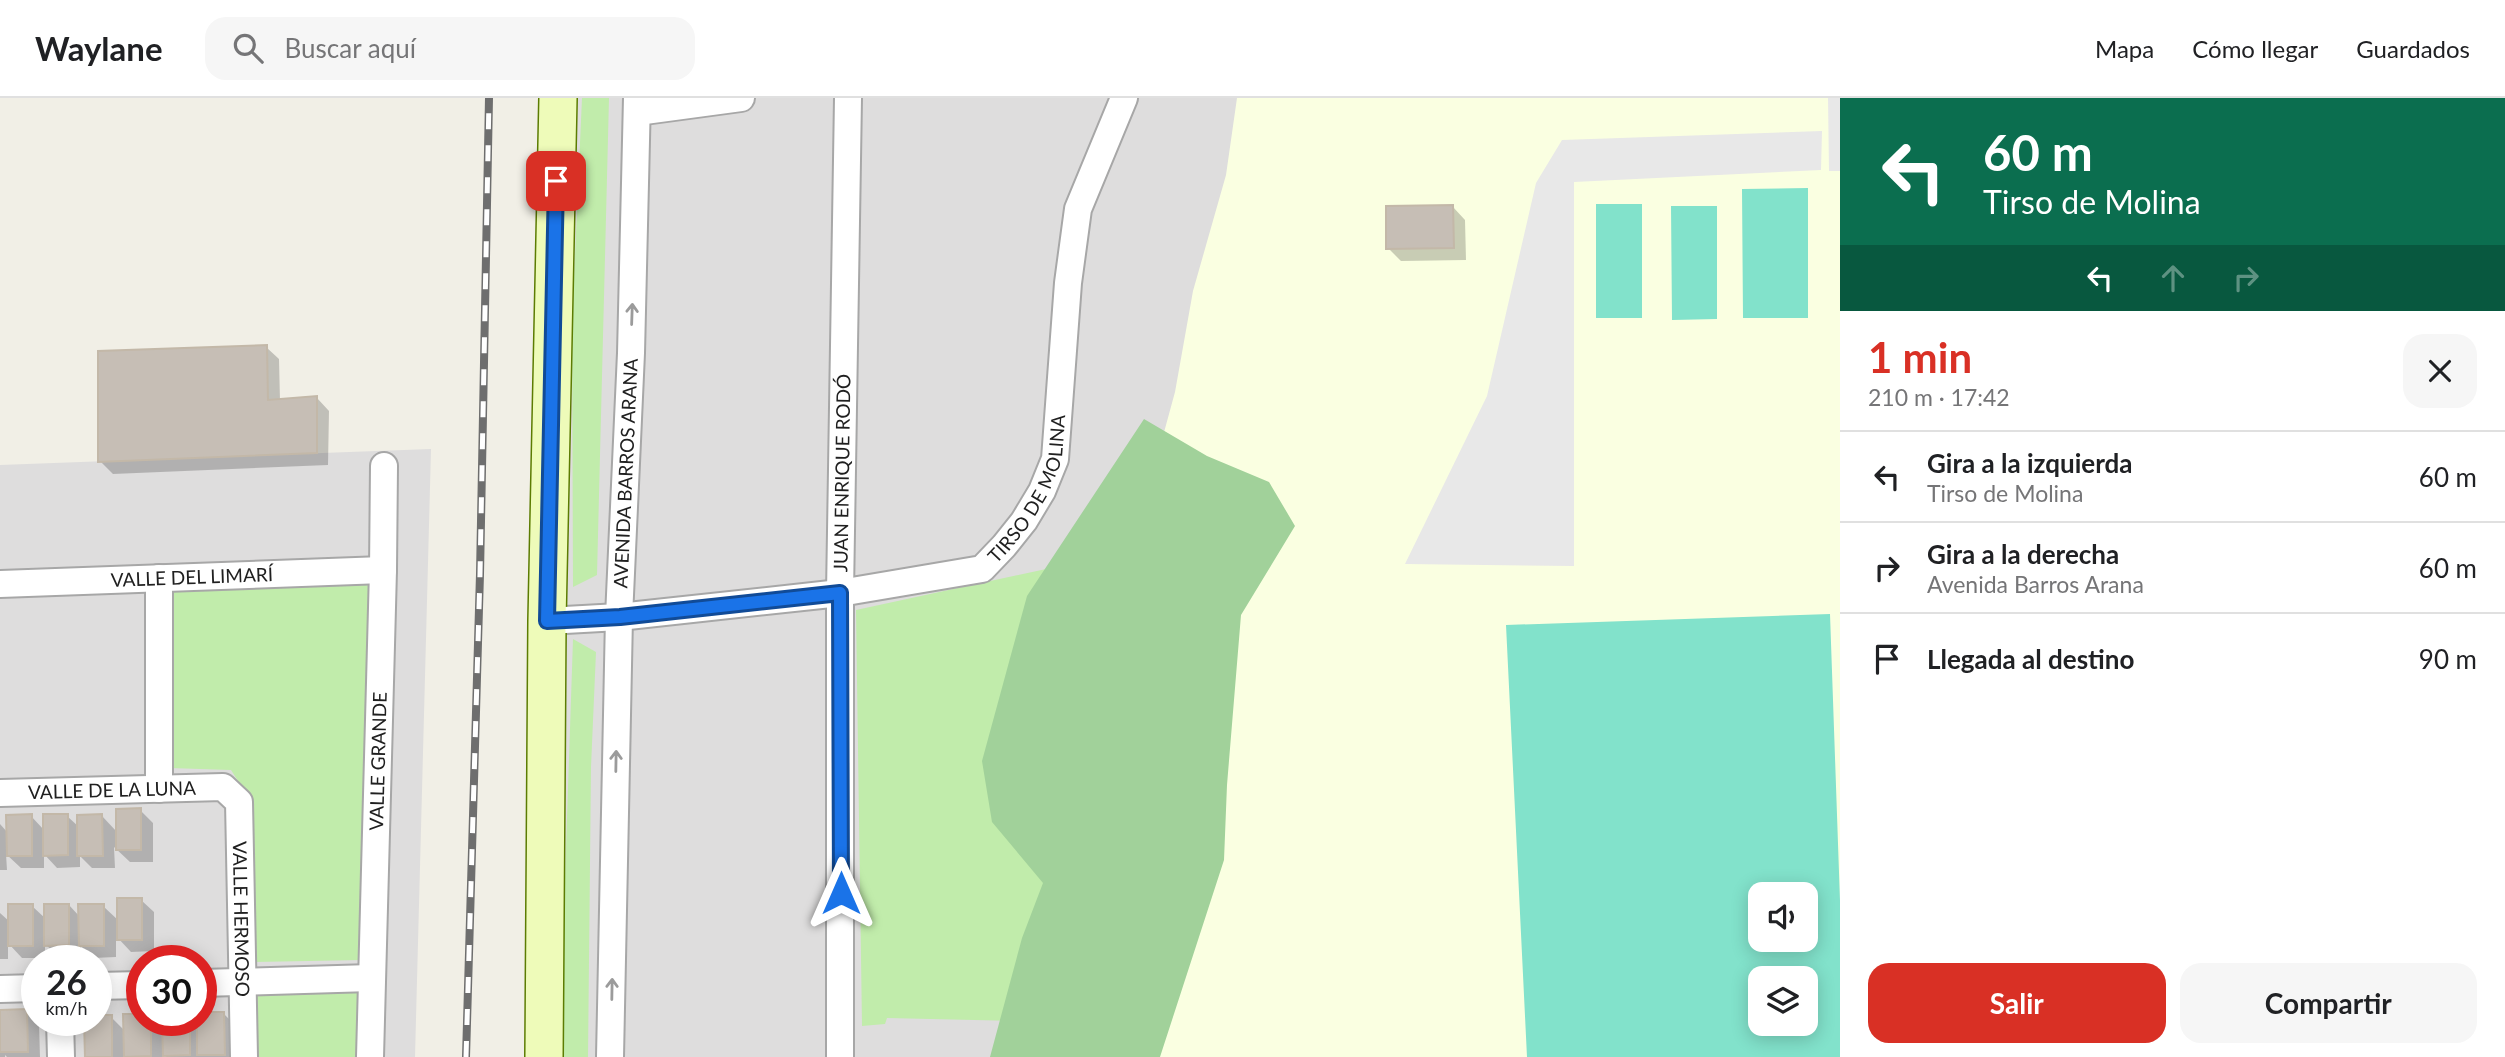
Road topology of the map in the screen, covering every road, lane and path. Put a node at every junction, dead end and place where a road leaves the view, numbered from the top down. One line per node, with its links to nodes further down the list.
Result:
1 (558, 98): 12 (main road)
2 (741, 98): 5 (street)
3 (848, 98): 10 (street, JUAN ENRIQUE RODÓ)
4 (1124, 98): 10 (street, TIRSO DE MOLINA)
5 (637, 105): 11 (street, AVENIDA BARROS ARANA, one-way to 5)
6 (384, 466): 7 (street, VALLE GRANDE)
7 (383, 570): 8 (street, VALLE DEL LIMARÍ); 16 (street, VALLE GRANDE)
8 (159, 578): 9 (street, VALLE DEL LIMARÍ); 14 (street)
9 (0, 584)
10 (840, 593): 11 (street, TIRSO DE MOLINA); 27 (street, JUAN ENRIQUE RODÓ)
11 (620, 617): 12 (street, TIRSO DE MOLINA); 26 (street, AVENIDA BARROS ARANA, one-way to 11)
12 (547, 621): 25 (main road)
13 (223, 787): 14 (street, VALLE DE LA LUNA); 17 (street, VALLE HERMOSO)
14 (159, 789): 15 (street, VALLE DE LA LUNA)
15 (0, 793)
16 (371, 978): 17 (street); 24 (street, VALLE GRANDE)
17 (242, 982): 18 (street); 23 (street, VALLE HERMOSO)
18 (217, 983)
19 (21, 988): 20 (street)
20 (0, 989)
21 (60, 1036): 22 (street)
22 (61, 1057)
23 (244, 1057)
24 (370, 1057)
25 (544, 1057)
26 (610, 1057)
27 (841, 1057)

